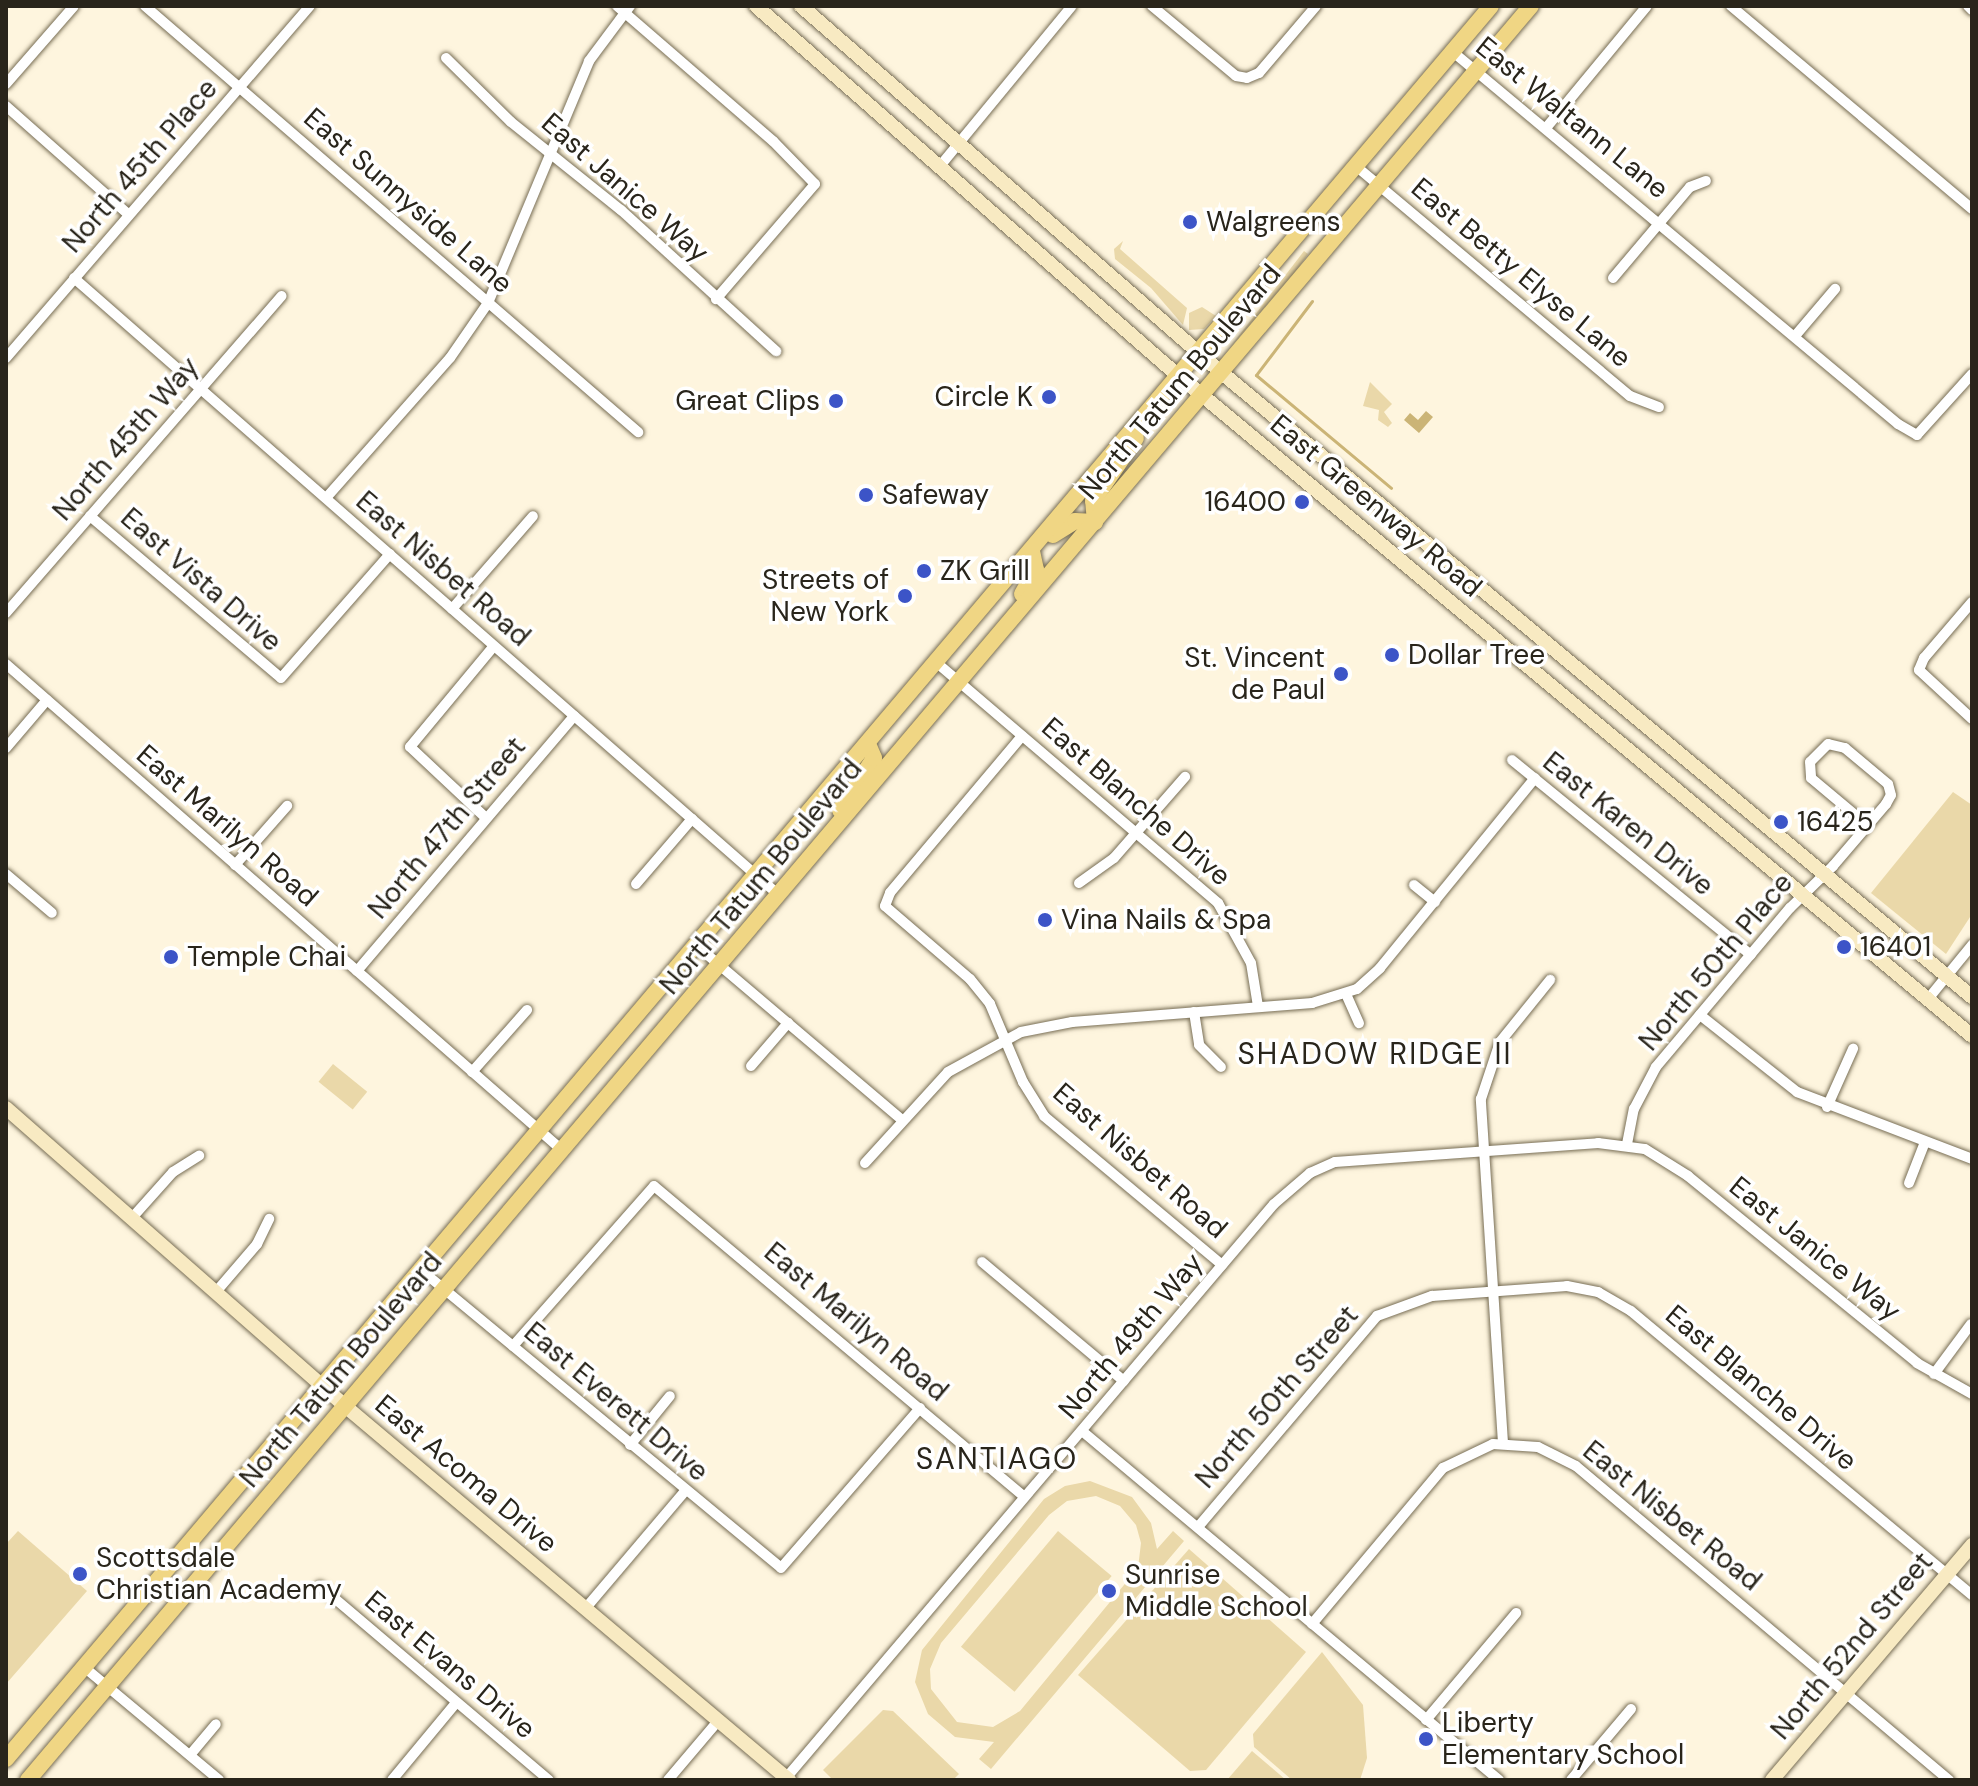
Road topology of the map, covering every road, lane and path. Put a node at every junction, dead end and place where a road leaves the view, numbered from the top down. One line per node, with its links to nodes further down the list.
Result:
1 (74, 6): 17 (street)
2 (145, 6): 18 (street, East Sunnyside Lane)
3 (310, 6): 18 (street, North 45th Place)
4 (756, 6): 23 (main road, East Greenway Road)
5 (801, 6): 21 (main road, East Greenway Road)
6 (1072, 6): 21 (street)
7 (1152, 6): 8 (street)
8 (1316, 6)
9 (1491, 6): 14 (main road, North Tatum Boulevard)
10 (1531, 6): 16 (main road, North Tatum Boulevard)
11 (1647, 6): 20 (street)
12 (1731, 6): 27 (street)
13 (624, 8): 22 (street); 36 (street)
14 (1453, 52): 16 (street, East Waltann Lane); 24 (main road, North Tatum Boulevard)
15 (446, 58): 22 (street, East Janice Way)
16 (1477, 70): 20 (street, East Waltann Lane); 26 (main road, North Tatum Boulevard)
17 (6, 84)
18 (241, 87): 29 (street, North 45th Place); 37 (street, East Sunnyside Lane)
19 (6, 106): 29 (street)
20 (1546, 128): 30 (street, East Waltann Lane)
21 (958, 143): 23 (street); 28 (main road, East Greenway Road)
22 (551, 153): 36 (street, East Janice Way); 37 (street)
23 (940, 166): 31 (main road, East Greenway Road)
24 (1357, 167): 26 (street, East Betty Elyse Lane); 40 (main road, North Tatum Boulevard)
25 (1706, 181): 30 (street, East Waltann Lane)
26 (1379, 186): 42 (main road, North Tatum Boulevard); 47 (street, East Betty Elyse Lane)
27 (1972, 209)
28 (1035, 210): 31 (main road); 40 (main road, East Greenway Road)
29 (129, 215): 32 (street, North 45th Place)
30 (1660, 222): 33 (street, East Waltann Lane); 38 (street, East Waltann Lane)
31 (1015, 232): 44 (main road, East Greenway Road)
32 (74, 278): 41 (street, North 45th Place); 45 (street, East Nisbet Road)
33 (1613, 278)
34 (1835, 289): 38 (street)
35 (282, 296): 45 (street, North 45th Way)
36 (716, 299): 39 (street, East Janice Way)
37 (488, 303): 49 (street, East Sunnyside Lane); 50 (street)
38 (1795, 336): 43 (street, East Waltann Lane)
39 (776, 351)
40 (1200, 354): 42 (main road, East Greenway Road); 44 (main road, North Tatum Boulevard)
41 (6, 358)
42 (1222, 373): 46 (main road, North Tatum Boulevard); 80 (main road, East Greenway Road)
43 (1972, 374)
44 (1180, 377): 46 (main road, East Greenway Road); 48 (main road, North Tatum Boulevard)
45 (200, 389): 50 (street, East Nisbet Road); 51 (street, North 45th Way)
46 (1202, 395): 53 (main road, North Tatum Boulevard); 85 (main road, East Greenway Road)
47 (1659, 407)
48 (1145, 418): 53 (main road); 54 (main road, North Tatum Boulevard)
49 (638, 432)
50 (326, 498): 55 (street, East Nisbet Road)
51 (90, 516): 55 (street, East Vista Drive); 58 (street, North 45th Way)
52 (533, 516): 57 (street)
53 (1095, 522): 54 (main road); 62 (main road, North Tatum Boulevard)
54 (1032, 551): 60 (main road, North Tatum Boulevard); 62 (main road)
55 (390, 554): 57 (street, East Nisbet Road)
56 (1972, 602): 65 (street)
57 (452, 609): 59 (street, East Nisbet Road)
58 (6, 613)
59 (494, 646): 64 (street, East Nisbet Road); 73 (street)
60 (937, 663): 62 (street, East Blanche Drive); 67 (main road, North Tatum Boulevard)
61 (6, 664): 63 (street, East Marilyn Road)
62 (960, 683): 66 (street, East Blanche Drive); 77 (main road, North Tatum Boulevard)
63 (47, 700): 68 (street); 78 (street, East Marilyn Road)
64 (574, 716): 73 (street, North 47th Street); 74 (street, East Nisbet Road)
65 (1972, 719)
66 (1022, 736): 76 (street, East Blanche Drive); 106 (street, East Nisbet Road)
67 (868, 744): 77 (main road); 81 (main road, North Tatum Boulevard)
68 (6, 748)
69 (1512, 760): 71 (street, East Karen Drive)
70 (1185, 777): 76 (street)
71 (1535, 778): 87 (street); 91 (street, East Karen Drive)
72 (287, 806): 78 (street)
73 (486, 818): 93 (street, North 47th Street)
74 (692, 819): 81 (street, East Nisbet Road); 83 (street)
75 (1867, 825): 75 (street, North 50th Place); 80 (street, North 50th Place)
76 (1137, 833): 82 (street); 99 (street, East Blanche Drive)
77 (830, 836): 86 (main road, North Tatum Boulevard)
78 (235, 865): 93 (street, East Marilyn Road)
79 (6, 874): 88 (street)
80 (1824, 874): 85 (street, North 50th Place); 94 (main road, East Greenway Road)
81 (757, 876): 86 (street, East Nisbet Road); 90 (main road, North Tatum Boulevard)
82 (1079, 883)
83 (636, 884)
84 (1414, 885): 87 (street)
85 (1803, 895): 91 (street, North 50th Place); 98 (main road, East Greenway Road)
86 (780, 896): 92 (main road, North Tatum Boulevard)
87 (1435, 902): 96 (street)
88 (52, 913)
89 (1972, 945): 94 (street)
90 (697, 946): 92 (street); 114 (main road, North Tatum Boulevard)
91 (1751, 955): 102 (street, North 50th Place)
92 (719, 965): 103 (street); 117 (main road, North Tatum Boulevard)
93 (357, 971): 110 (street, East Marilyn Road)
94 (1947, 976): 97 (main road, East Greenway Road); 98 (street)
95 (1550, 980): 118 (street)
96 (1346, 994): 99 (street); 104 (street)
97 (1972, 997)
98 (1928, 999): 105 (main road, East Greenway Road)
99 (1258, 1006): 101 (street)
100 (527, 1010): 110 (street)
101 (1194, 1012): 106 (street); 109 (street)
102 (1700, 1015): 111 (street); 116 (street, North 50th Place)
103 (788, 1023): 108 (street); 113 (street)
104 (1359, 1023)
105 (1972, 1036)
106 (1006, 1040): 113 (street); 126 (street, East Nisbet Road)
107 (1853, 1049): 111 (street)
108 (751, 1066)
109 (1221, 1067)
110 (472, 1072): 114 (street, East Marilyn Road)
111 (1827, 1107): 115 (street)
112 (6, 1108): 123 (main road, East Acoma Drive)
113 (901, 1119): 121 (street)
114 (540, 1131): 117 (street, East Marilyn Road); 127 (main road, North Tatum Boulevard)
115 (1925, 1142): 120 (street); 122 (street)
116 (1627, 1144): 118 (street, North 49th Way); 133 (street, East Janice Way)
117 (562, 1150): 128 (main road, North Tatum Boulevard)
118 (1482, 1151): 126 (street, North 49th Way); 129 (street)
119 (199, 1156): 123 (street)
120 (1972, 1159)
121 (865, 1163)
122 (1909, 1183)
123 (131, 1219): 130 (main road, East Acoma Drive)
124 (269, 1219): 130 (street)
125 (982, 1262): 134 (street)
126 (1222, 1265): 134 (street, North 49th Way)
127 (421, 1270): 128 (street, East Everett Drive); 135 (main road, North Tatum Boulevard)
128 (444, 1289): 132 (street, East Everett Drive); 138 (main road, North Tatum Boulevard)
129 (1492, 1292): 141 (street); 145 (street, North 50th Street); 147 (street, East Blanche Drive)
130 (215, 1293): 135 (main road, East Acoma Drive)
131 (1971, 1324): 133 (street)
132 (513, 1346): 139 (street, East Marilyn Road); 142 (street, East Everett Drive)
133 (1934, 1374): 136 (street, East Janice Way)
134 (1124, 1381): 140 (street, North 49th Way)
135 (322, 1386): 138 (main road, East Acoma Drive); 153 (main road, North Tatum Boulevard)
136 (1972, 1394)
137 (670, 1396): 142 (street)
138 (345, 1406): 150 (main road, East Acoma Drive); 154 (main road, North Tatum Boulevard)
139 (920, 1408): 143 (street, East Everett Drive); 144 (street, East Marilyn Road)
140 (1082, 1431): 144 (street, North 49th Way); 145 (street)
141 (1503, 1443): 152 (street); 155 (street, East Nisbet Road)
142 (630, 1445): 143 (street, East Everett Drive)
143 (685, 1491): 150 (street)
144 (1024, 1497): 163 (street, North 49th Way)
145 (1198, 1527): 152 (street)
146 (1972, 1545): 147 (main road, North 52nd Street)
147 (1947, 1574): 149 (street, East Blanche Drive); 155 (main road, North 52nd Street)
148 (320, 1586): 156 (street, East Evans Drive)
149 (1972, 1595)
150 (585, 1609): 159 (main road, East Acoma Drive)
151 (1516, 1613): 158 (street)
152 (1312, 1624): 158 (street)
153 (84, 1667): 154 (street); 162 (main road, North Tatum Boulevard)
154 (107, 1686): 161 (street); 164 (main road, North Tatum Boulevard)
155 (1847, 1692): 171 (main road, North 52nd Street); 172 (street, East Nisbet Road)
156 (456, 1703): 166 (street); 167 (street, East Evans Drive)
157 (1631, 1709): 170 (street)
158 (1426, 1720): 169 (street)
159 (718, 1721): 163 (main road, East Acoma Drive); 168 (street)
160 (216, 1724): 161 (street)
161 (190, 1755): 165 (street)
162 (6, 1759)
163 (787, 1779)
164 (28, 1780)
165 (219, 1780)
166 (392, 1780)
167 (549, 1780)
168 (668, 1780)
169 (1499, 1780)
170 (1571, 1780)
171 (1772, 1780)
172 (1949, 1780)

